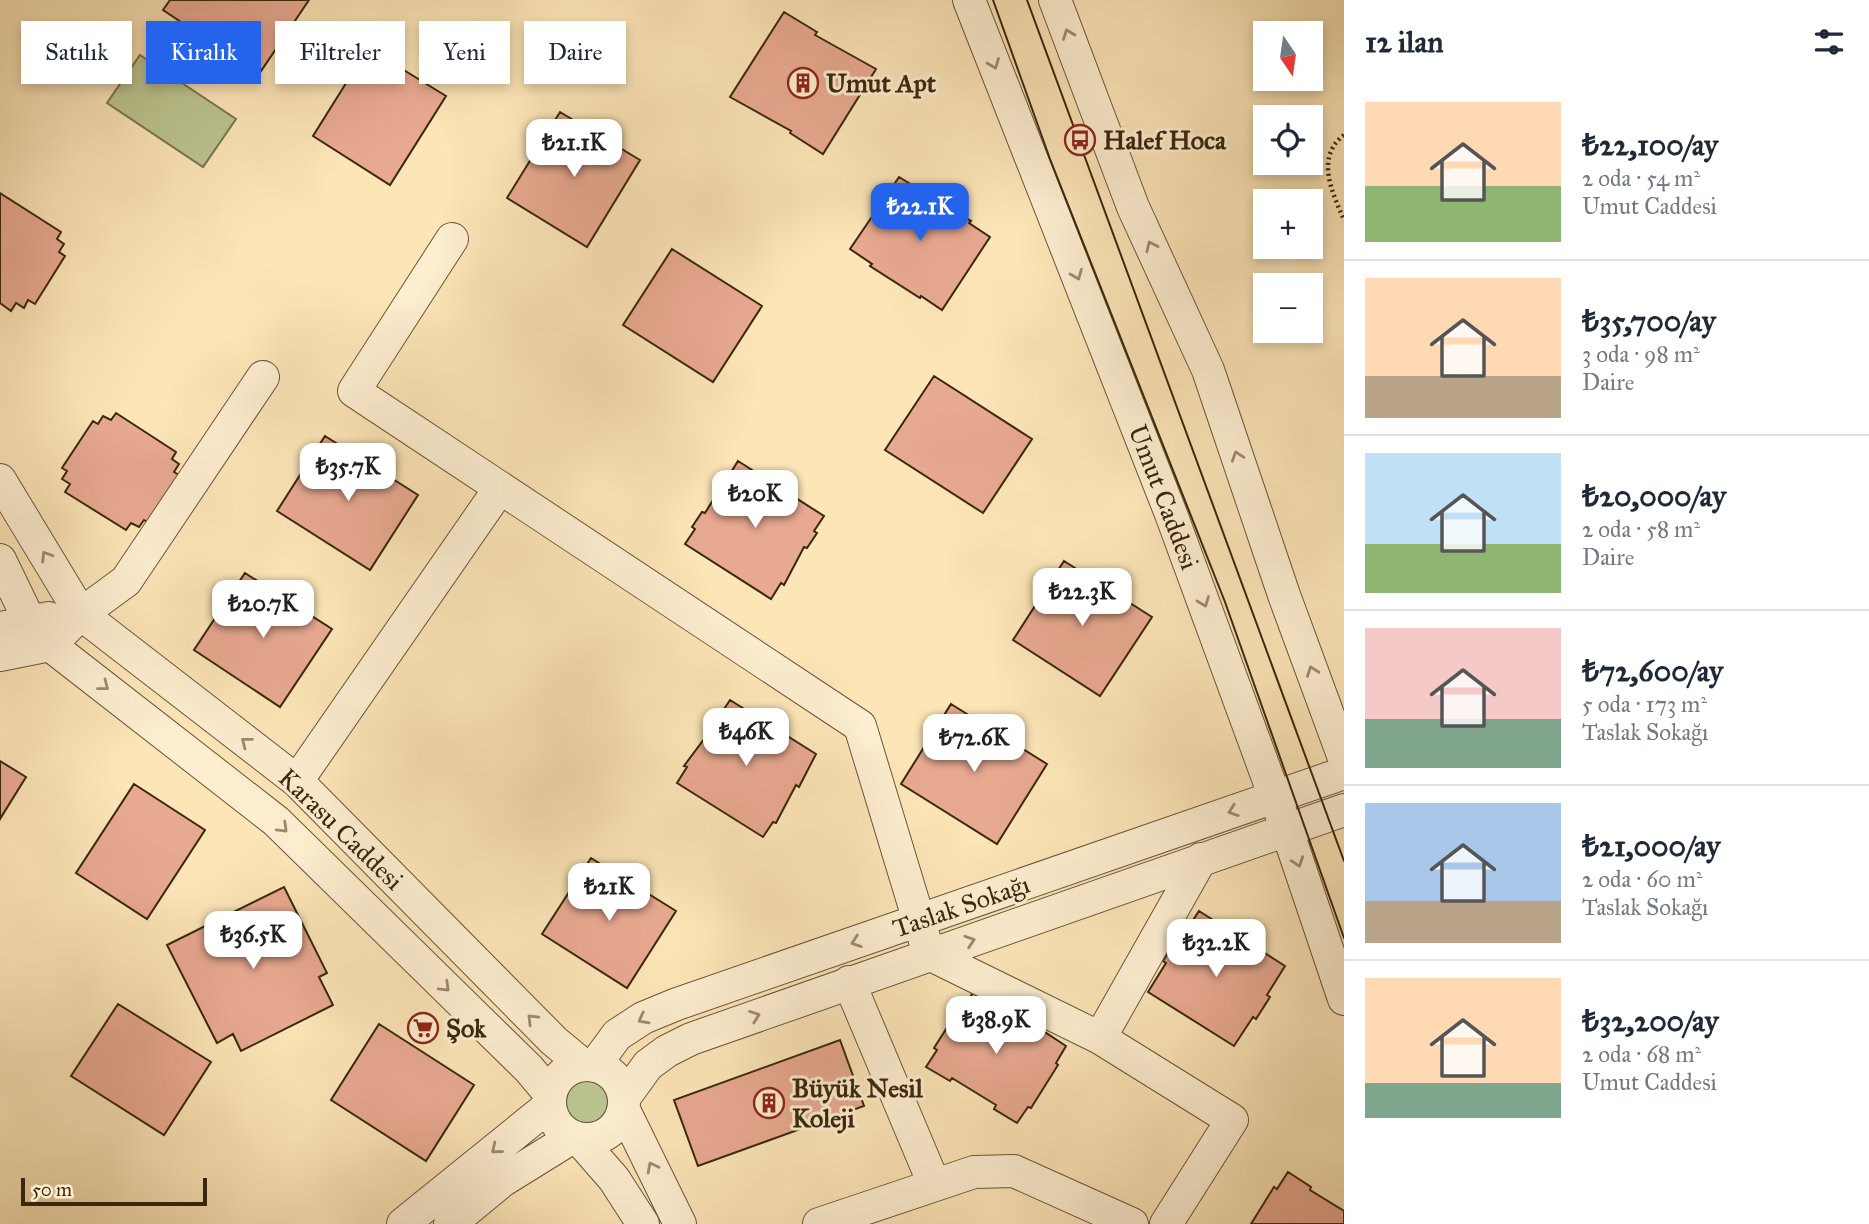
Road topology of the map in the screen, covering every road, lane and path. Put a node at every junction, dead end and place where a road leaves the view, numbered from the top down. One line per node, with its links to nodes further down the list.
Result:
1 (969, 0): 17 (street, Umut Caddesi, one-way to 17)
2 (1055, 0): 14 (street, one-way to 2)
3 (1344, 135): 4 (path)
4 (1344, 220)
5 (452, 239): 8 (street)
6 (263, 377): 10 (street)
7 (0, 480): 10 (street, one-way to 7)
8 (500, 488): 16 (street); 21 (street)
9 (0, 560): 11 (street, Karasu Caddesi)
10 (81, 614): 11 (street); 12 (street); 16 (street, Karasu Caddesi, one-way to 10)
11 (15, 624): 12 (street, Karasu Caddesi)
12 (50, 645): 13 (street); 27 (street, Karasu Caddesi, one-way to 27)
13 (0, 655)
14 (1344, 758)
15 (1344, 773): 17 (street, Taslak Sokağı)
16 (297, 781): 26 (street, Karasu Caddesi, one-way to 16)
17 (1275, 796): 19 (street, Umut Caddesi); 21 (street, Taslak Sokağı, one-way to 21)
18 (1344, 810): 19 (street, Taslak Sokağı)
19 (1287, 830): 20 (street, Taslak Sokağı); 24 (street, Umut Caddesi, one-way to 24)
20 (1201, 859): 22 (street, Taslak Sokağı, one-way to 20); 25 (street)
21 (918, 921): 22 (street); 26 (street, Taslak Sokağı, one-way to 26)
22 (929, 954): 23 (street, Taslak Sokağı); 25 (street)
23 (849, 982): 28 (street, Taslak Sokağı, one-way to 23); 30 (street)
24 (1344, 999)
25 (1100, 1038): 37 (street)
26 (589, 1065): 27 (street); 28 (street)
27 (549, 1100): 29 (street); 31 (street, one-way to 31)
28 (624, 1104): 29 (street); 34 (street, one-way to 28)
29 (576, 1138): 32 (street); 33 (street)
30 (934, 1184): 35 (street); 36 (street)
31 (403, 1224)
32 (450, 1224)
33 (643, 1224)
34 (680, 1224)
35 (819, 1224)
36 (1132, 1224)
37 (1166, 1224)

